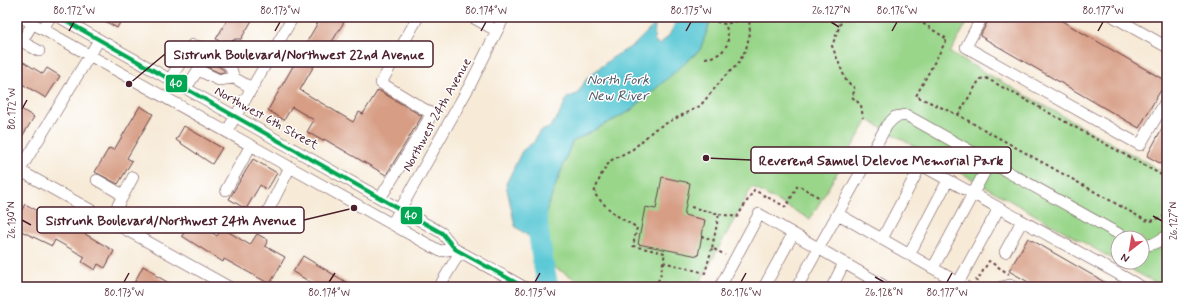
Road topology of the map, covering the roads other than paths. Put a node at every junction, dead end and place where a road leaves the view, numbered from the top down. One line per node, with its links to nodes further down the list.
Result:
1 (21, 17): 10 (street, Northwest 6th Street)
2 (50, 17): 11 (street)
3 (59, 17): 14 (street, Northwest 6th Street)
4 (293, 17): 20 (street)
5 (472, 17): 12 (street)
6 (504, 17): 12 (street, Northwest 24th Avenue)
7 (982, 17): 26 (street)
8 (1114, 17): 16 (street)
9 (416, 19): 39 (street)
10 (33, 23): 11 (street, Northwest 6th Street); 13 (street)
11 (43, 29): 19 (street, Northwest 6th Street)
12 (497, 31): 41 (street, Northwest 24th Avenue)
13 (19, 40): 18 (street)
14 (99, 40): 19 (street); 23 (street, Northwest 6th Street)
15 (238, 45): 20 (street)
16 (1167, 47)
17 (208, 49): 21 (street); 22 (street); 23 (street)
18 (39, 51)
19 (90, 55): 28 (street, Northwest 6th Street); 32 (street)
20 (266, 63): 25 (street)
21 (198, 70): 22 (street); 24 (street)
22 (234, 78): 25 (street)
23 (170, 79): 24 (street, Northwest 6th Street)
24 (186, 88): 27 (street, Northwest 6th Street)
25 (252, 88): 27 (street)
26 (1167, 99)
27 (236, 116): 28 (street); 39 (street, Northwest 6th Street)
28 (227, 131): 29 (street, Northwest 6th Street)
29 (251, 145): 31 (street, Northwest 6th Street); 36 (street)
30 (990, 162): 37 (street); 42 (street); 47 (street)
31 (290, 167): 44 (street); 46 (street, Northwest 6th Street)
32 (18, 171): 43 (street)
33 (133, 177): 38 (street)
34 (97, 180): 38 (street)
35 (948, 180): 37 (street); 50 (street); 55 (street)
36 (226, 190)
37 (972, 193): 40 (street); 57 (street)
38 (124, 195): 43 (street)
39 (381, 198): 41 (street, Northwest 6th Street)
40 (1000, 208): 45 (street); 58 (street)
41 (400, 209): 46 (street, Northwest 24th Avenue); 53 (street, Northwest 6th Street)
42 (838, 214): 50 (street); 52 (street)
43 (110, 220): 61 (street)
44 (263, 221)
45 (1022, 221): 54 (street); 70 (street)
46 (392, 224): 53 (street, Northwest 6th Street)
47 (1112, 230)
48 (793, 234): 52 (street); 64 (street); 65 (street)
49 (1167, 236): 51 (street)
50 (882, 239): 55 (street)
51 (1150, 245)
52 (819, 248): 56 (street); 66 (street)
53 (457, 251): 62 (street); 63 (street, Northwest 6th Street)
54 (1005, 252)
55 (909, 255): 57 (street)
56 (844, 263): 60 (street); 67 (street)
57 (933, 268): 58 (street)
58 (965, 282)
59 (1013, 282): 69 (street)
60 (873, 284): 68 (street)
61 (228, 287)
62 (439, 287)
63 (524, 287)
64 (720, 287)
65 (764, 287)
66 (798, 287)
67 (832, 287)
68 (886, 287)
69 (1001, 287)
70 (1142, 287)

